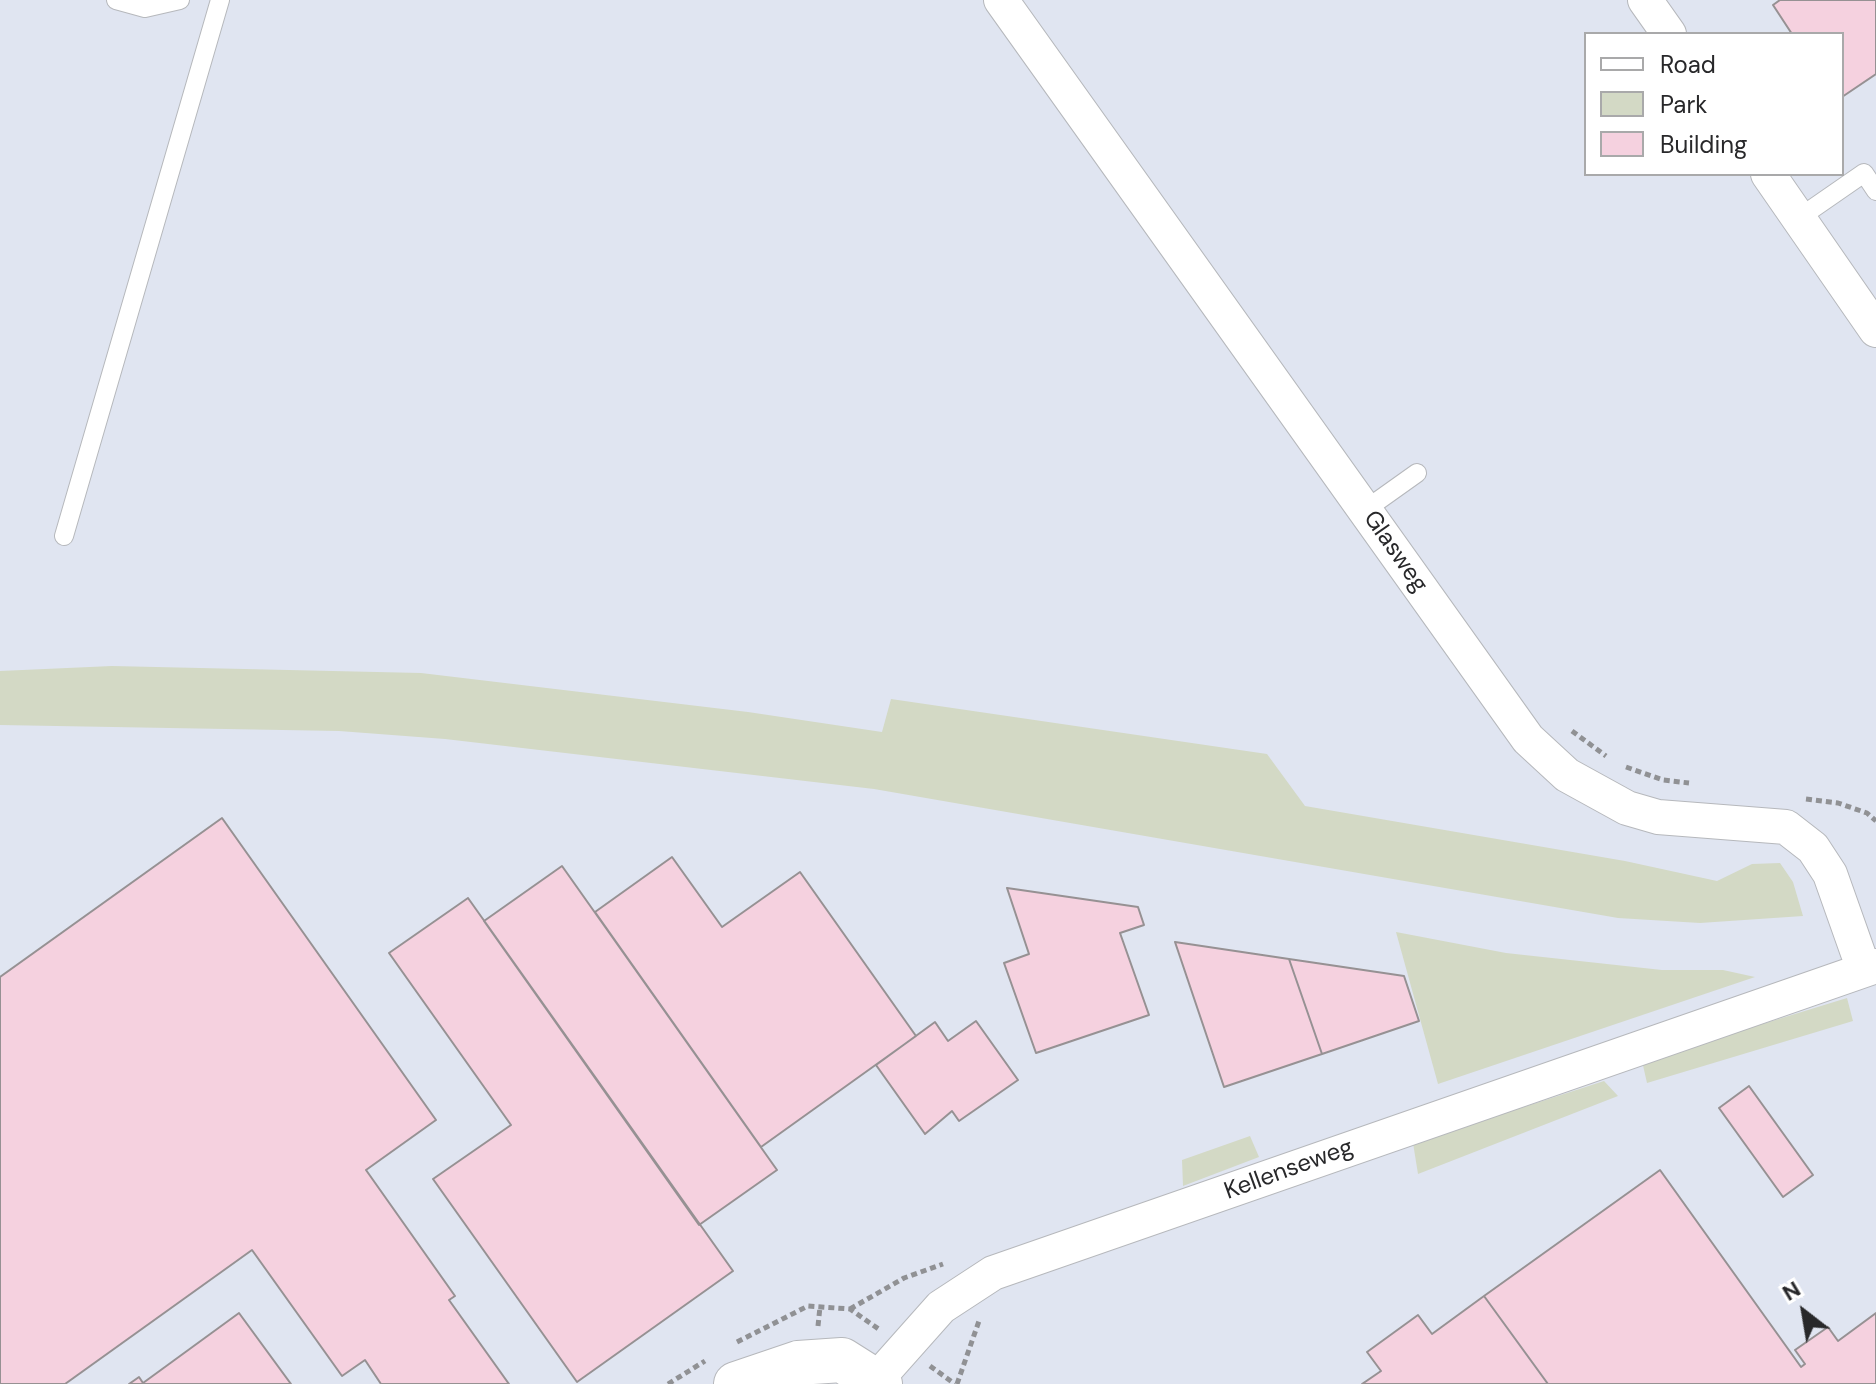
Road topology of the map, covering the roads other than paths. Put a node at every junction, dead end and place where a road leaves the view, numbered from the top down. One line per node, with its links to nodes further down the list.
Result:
1 (116, 0): 2 (lane)
2 (180, 0)
3 (220, 0): 13 (lane)
4 (1001, 0): 12 (street, Glasweg)
5 (1645, 0): 6 (street)
6 (1668, 32)
7 (1769, 176): 9 (street)
8 (1876, 191): 9 (lane)
9 (1799, 218): 10 (street)
10 (1876, 330)
11 (1417, 473): 12 (lane)
12 (1365, 510): 14 (street, Glasweg)
13 (64, 536)
14 (1870, 968): 15 (street, Kellenseweg)
15 (878, 1382): 16 (main road, Kellenseweg)
16 (736, 1384)

